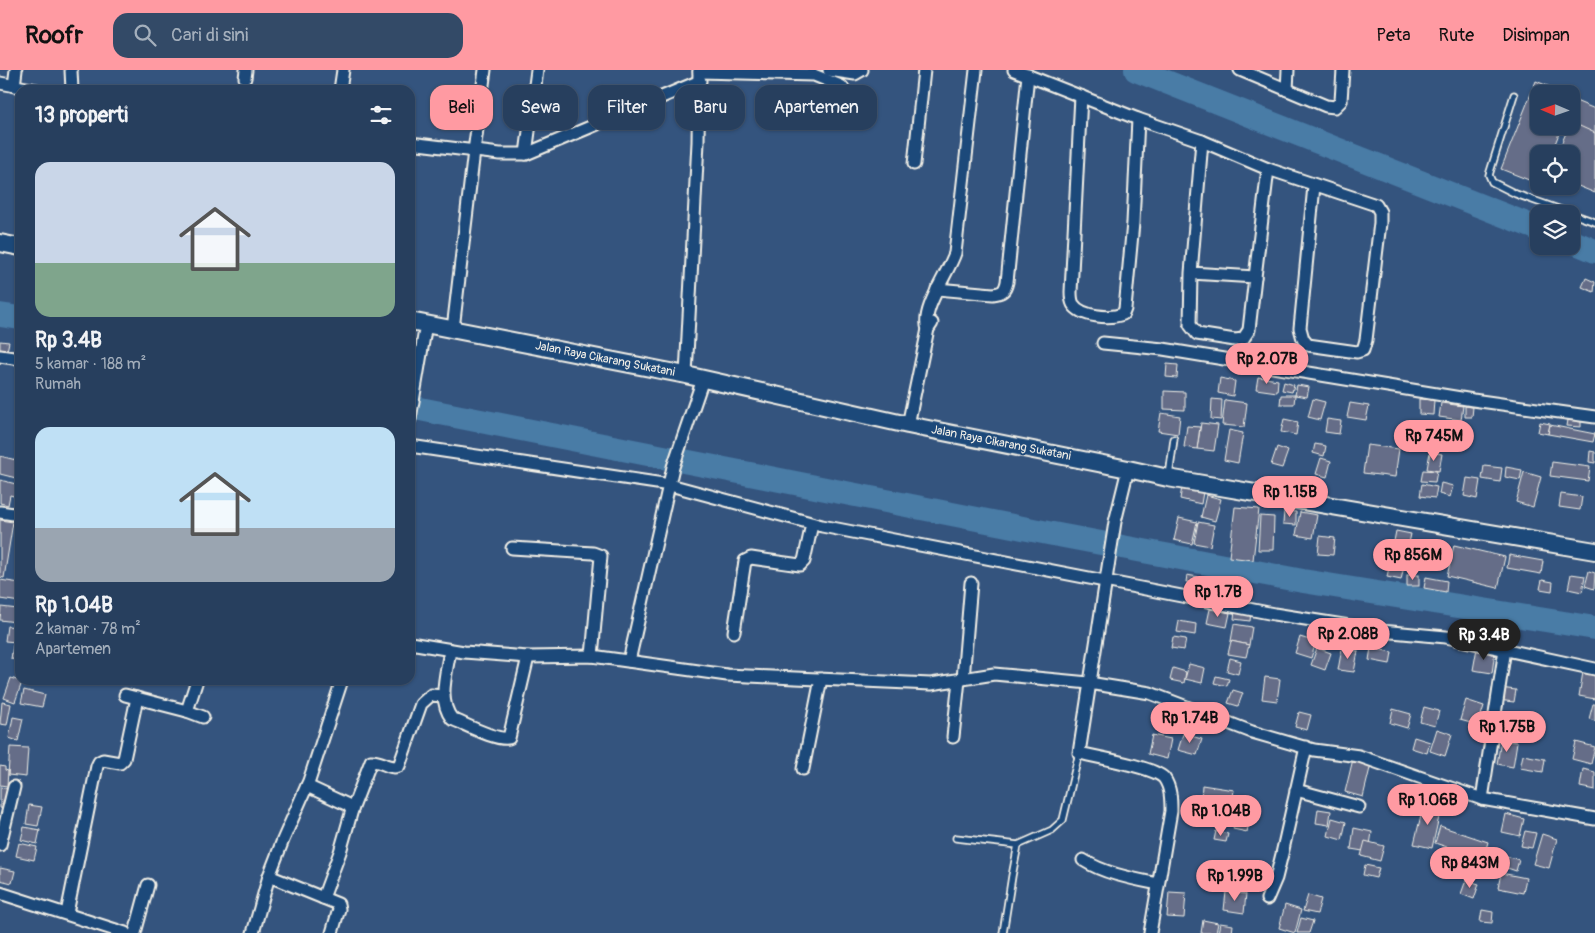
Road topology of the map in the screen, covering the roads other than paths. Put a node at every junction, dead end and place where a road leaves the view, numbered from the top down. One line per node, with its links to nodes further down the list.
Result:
1 (16, 70): 20 (street)
2 (71, 70): 17 (street)
3 (343, 70): 18 (street)
4 (485, 70): 27 (street)
5 (537, 70): 28 (street)
6 (829, 70): 7 (street)
7 (862, 70)
8 (924, 70): 29 (street)
9 (976, 70): 37 (street)
10 (1014, 70): 15 (street)
11 (1240, 70): 21 (street)
12 (1288, 70): 21 (street)
13 (1342, 70): 21 (street)
14 (699, 74): 19 (street); 28 (street); 43 (street)
15 (1028, 75): 23 (street); 37 (street)
16 (0, 83): 20 (street)
17 (72, 85)
18 (341, 85)
19 (839, 85)
20 (14, 86)
21 (1287, 90)
22 (1514, 95): 32 (lane)
23 (1081, 96): 24 (street); 24 (street)
24 (1138, 119): 25 (street)
25 (1202, 141): 30 (street); 35 (street)
26 (415, 144): 27 (street)
27 (474, 151): 28 (street); 39 (street)
28 (526, 154)
29 (914, 164)
30 (1268, 169): 31 (street); 36 (street)
31 (1314, 186): 31 (street)
32 (1595, 222)
33 (0, 243): 34 (main road)
34 (15, 246)
35 (1191, 273): 36 (street); 36 (street)
36 (1255, 277)
37 (935, 294): 47 (street)
38 (418, 322): 39 (main road, Jalan Raya Cikarang Sukatani); 45 (street)
39 (453, 329): 43 (main road, Jalan Raya Cikarang Sukatani)
40 (1103, 343): 46 (street)
41 (0, 356): 42 (street)
42 (15, 358)
43 (686, 375): 44 (main road, Jalan Raya Cikarang Sukatani)
44 (702, 379): 47 (main road, Jalan Raya Cikarang Sukatani); 52 (street)
45 (415, 388)
46 (1595, 417)
47 (908, 425): 50 (main road, Jalan Raya Cikarang Sukatani)
48 (1174, 439): 51 (lane)
49 (415, 447): 52 (street)
50 (1128, 469): 51 (main road, Jalan Raya Cikarang Sukatani); 58 (street)
51 (1168, 478): 57 (main road, Jalan Raya Cikarang Sukatani)
52 (670, 486): 55 (street); 66 (street)
53 (0, 512): 54 (street)
54 (15, 514)
55 (812, 524): 58 (street); 60 (street)
56 (512, 548): 64 (street)
57 (1595, 551)
58 (1106, 580): 62 (street); 70 (street)
59 (971, 583): 69 (street)
60 (734, 632)
61 (415, 644): 63 (street)
62 (1504, 649): 67 (street); 85 (street)
63 (450, 650): 65 (street); 74 (street)
64 (592, 656): 65 (street); 66 (street)
65 (528, 657): 74 (street)
66 (629, 661): 68 (street)
67 (1595, 669)
68 (821, 679): 69 (street); 81 (street)
69 (961, 680): 70 (street); 78 (street)
70 (1089, 683): 79 (street); 80 (street)
71 (196, 685): 76 (street)
72 (340, 685): 82 (street)
73 (125, 695): 75 (street)
74 (443, 696): 87 (street)
75 (137, 698): 76 (street); 99 (street)
76 (188, 711): 77 (street)
77 (203, 717)
78 (953, 738)
79 (1306, 747): 84 (street); 85 (street)
80 (1079, 753): 91 (lane); 94 (street)
81 (803, 769)
82 (306, 786): 87 (street); 93 (street)
83 (14, 787): 90 (street)
84 (1296, 790): 86 (street); 98 (street)
85 (1482, 799): 88 (street)
86 (1359, 807)
87 (352, 810): 97 (street)
88 (1595, 819)
89 (956, 838): 91 (lane)
90 (0, 845)
91 (1018, 845): 104 (lane)
92 (1084, 860): 94 (street)
93 (269, 876): 97 (street); 102 (street)
94 (1158, 884): 105 (street)
95 (148, 885): 101 (street)
96 (0, 893): 99 (street)
97 (323, 898): 103 (street)
98 (1266, 900)
99 (67, 913): 100 (street)
100 (125, 933)
101 (136, 933)
102 (253, 933)
103 (332, 933)
104 (1004, 933)
105 (1150, 933)

